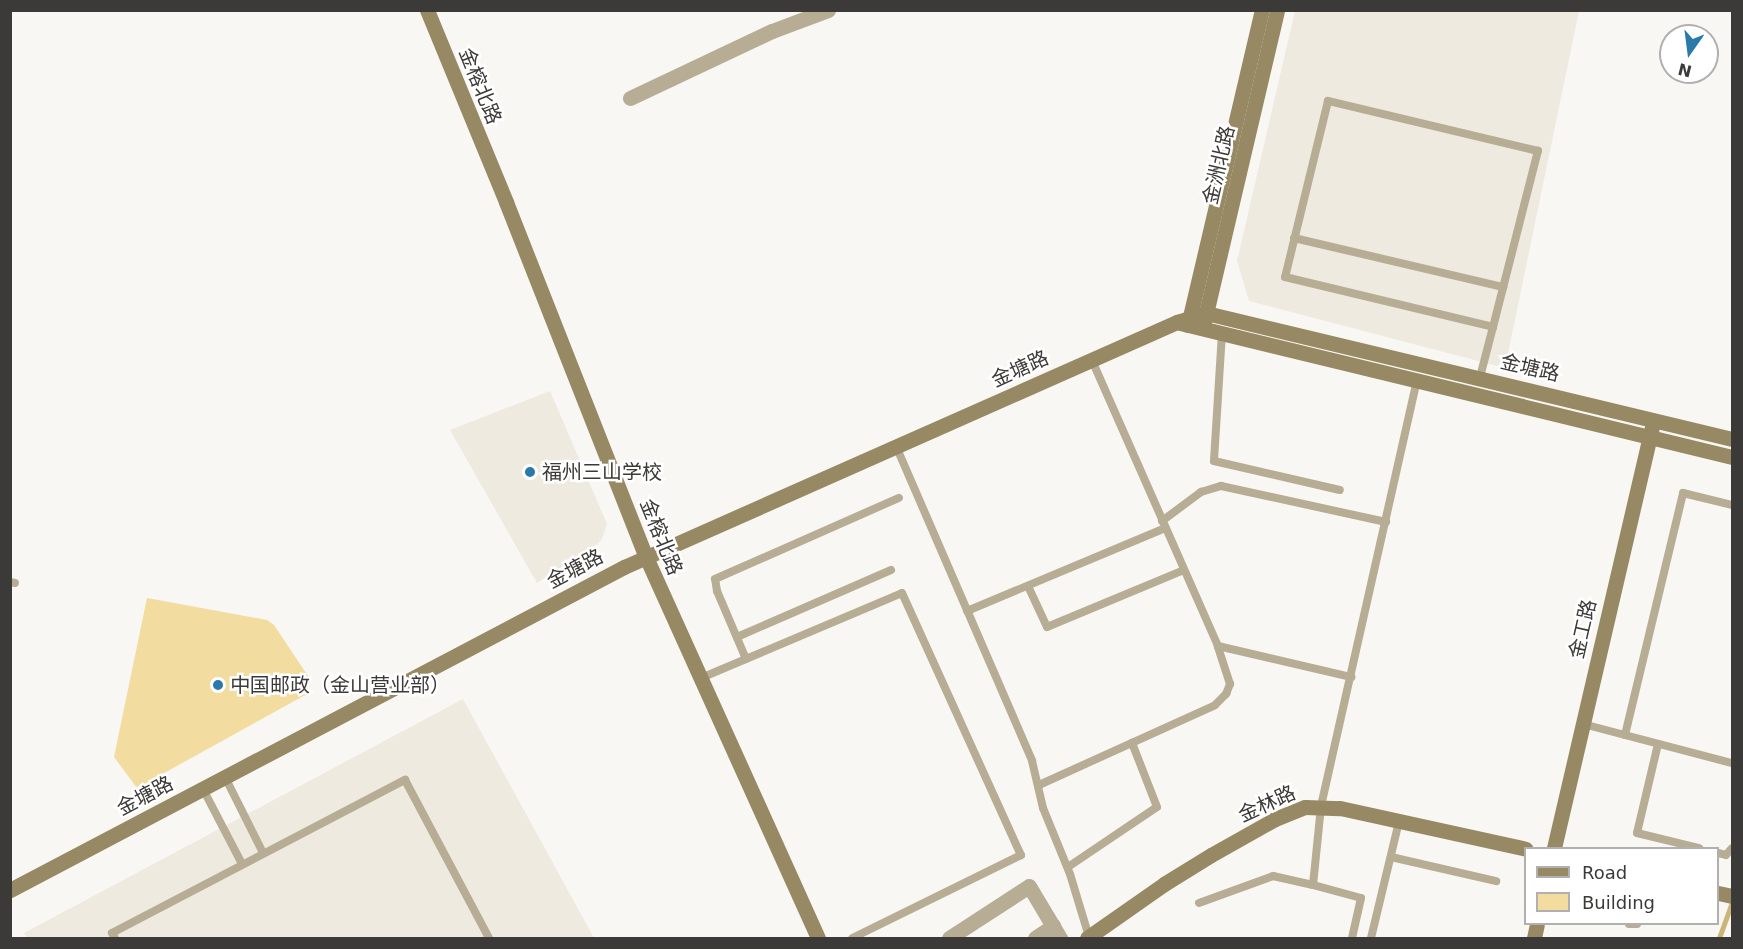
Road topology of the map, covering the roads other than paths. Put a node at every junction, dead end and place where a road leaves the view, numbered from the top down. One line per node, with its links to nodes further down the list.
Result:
1 (427, 10): 26 (street, 金榕北路)
2 (828, 10): 5 (street)
3 (1262, 10): 9 (street, 金洲北路)
4 (1277, 10): 8 (street, 金洲北路)
5 (630, 98)
6 (1294, 238): 7 (lane); 7 (lane); 10 (lane)
7 (1503, 287): 10 (lane)
8 (1205, 320): 9 (street, 金塘路); 11 (street, 金塘路); 13 (street, 金塘路)
9 (1185, 322): 12 (street, 金塘路)
10 (1493, 327): 13 (lane)
11 (1222, 333): 14 (street, 金塘路); 21 (lane)
12 (1092, 360): 19 (street, 金塘路); 25 (lane)
13 (1480, 378): 15 (lane); 16 (street, 金塘路)
14 (1418, 379): 15 (street, 金塘路); 24 (lane)
15 (1476, 394): 17 (street, 金塘路)
16 (1654, 420): 17 (street, 金工路); 18 (street, 金塘路)
17 (1650, 437): 20 (street, 金塘路); 36 (street, 金工路)
18 (1732, 439)
19 (896, 446): 26 (street, 金塘路); 30 (lane)
20 (1732, 457)
21 (1340, 490)
22 (900, 498): 31 (lane)
23 (1732, 505): 37 (lane)
24 (1386, 522): 25 (lane); 34 (lane)
25 (1164, 525): 28 (lane); 29 (lane)
26 (646, 557): 35 (street, 金榕北路); 41 (street, 金塘路)
27 (891, 570): 31 (lane)
28 (1184, 570): 29 (lane); 32 (lane)
29 (1028, 586): 30 (lane)
30 (967, 611): 42 (lane)
31 (737, 637): 33 (lane)
32 (1218, 646): 34 (lane); 38 (lane)
33 (746, 659): 35 (lane); 64 (lane)
34 (1351, 677): 44 (lane)
35 (701, 678): 63 (street, 金榕北路)
36 (1583, 724): 37 (lane); 46 (street, 金工路)
37 (1625, 735): 39 (lane)
38 (1132, 743): 42 (lane); 54 (lane)
39 (1658, 744): 40 (lane); 47 (lane)
40 (1732, 763)
41 (225, 777): 43 (street, 金塘路); 50 (lane)
42 (1039, 785): 54 (lane)
43 (203, 789): 53 (lane); 57 (street, 金塘路)
44 (1321, 806): 45 (street, 金林路); 56 (lane); 60 (street, 金林路)
45 (1399, 820): 49 (street, 金林路); 52 (lane)
46 (1554, 847)
47 (1691, 847)
48 (1732, 848): 51 (lane)
49 (1524, 849)
50 (263, 853): 53 (lane); 62 (lane)
51 (1719, 853)
52 (1391, 857): 55 (lane); 68 (lane)
53 (242, 864): 61 (lane)
54 (1068, 867): 60 (lane)
55 (1496, 881)
56 (1313, 885): 58 (lane); 67 (lane)
57 (10, 890)
58 (1199, 903)
59 (1057, 932): 65 (street); 66 (street)
60 (1088, 938)
61 (115, 939)
62 (489, 939)
63 (818, 939)
64 (852, 939)
65 (949, 939)
66 (1035, 939)
67 (1352, 939)
68 (1371, 939)

